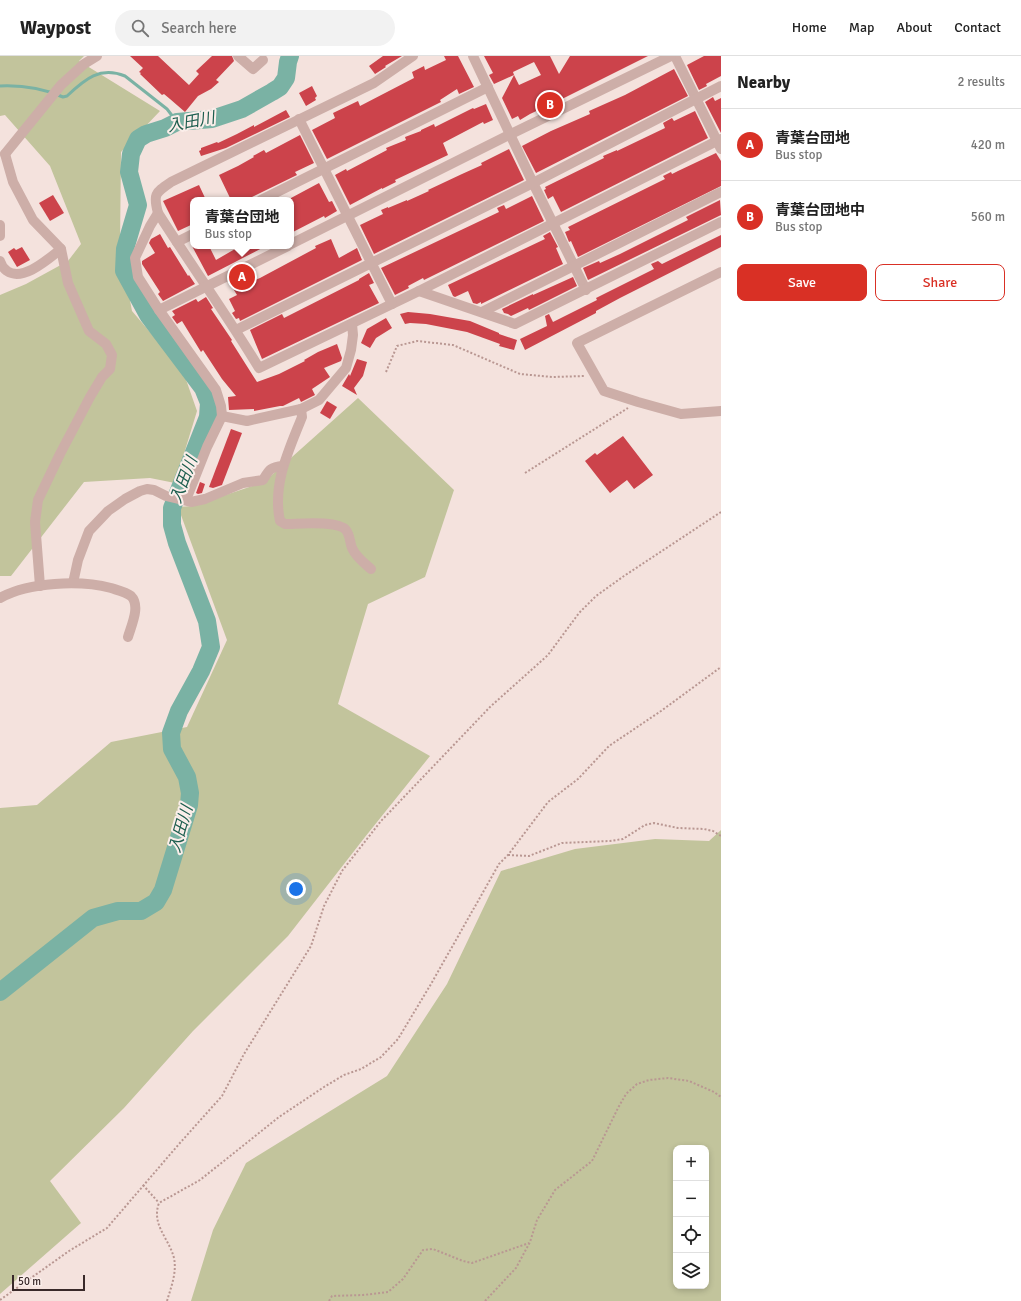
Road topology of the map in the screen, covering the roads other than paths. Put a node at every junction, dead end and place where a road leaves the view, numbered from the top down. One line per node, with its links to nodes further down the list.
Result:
1 (97, 56): 14 (street)
2 (238, 56): 7 (street)
3 (413, 56): 11 (street)
4 (472, 56): 9 (street)
5 (671, 56): 12 (street)
6 (675, 56): 10 (street)
7 (263, 60)
8 (721, 86): 10 (street)
9 (488, 87): 12 (street); 15 (street)
10 (697, 99): 13 (street); 16 (street)
11 (299, 120): 15 (street); 19 (street)
12 (510, 134): 16 (street); 20 (street)
13 (720, 143): 22 (street)
14 (2, 153): 28 (street)
15 (323, 169): 18 (street); 20 (street)
16 (533, 183): 22 (street); 31 (street)
17 (721, 192): 32 (street)
18 (267, 197)
19 (158, 213): 26 (street); 38 (street)
20 (347, 216): 27 (street); 31 (street)
21 (721, 222): 35 (street)
22 (554, 224): 32 (street); 36 (street)
23 (0, 225): 25 (street)
24 (190, 235): 26 (street)
25 (0, 236)
26 (176, 242): 34 (street)
27 (294, 242)
28 (61, 249): 30 (street); 49 (street)
29 (282, 249): 34 (street)
30 (0, 261)
31 (371, 263): 37 (street); 41 (street)
32 (574, 265): 35 (street); 39 (street)
33 (721, 272): 43 (street)
34 (206, 287): 38 (street); 41 (street)
35 (586, 290): 39 (street)
36 (419, 292): 37 (street); 39 (street)
37 (392, 304): 40 (street)
38 (159, 310): 44 (street)
39 (482, 312)
40 (352, 324): 41 (street); 42 (street)
41 (236, 330)
42 (301, 409): 44 (street); 45 (street)
43 (721, 411)
44 (222, 416): 46 (street)
45 (283, 466): 46 (street); 47 (street)
46 (185, 500): 48 (street)
47 (371, 569)
48 (73, 583): 49 (street); 51 (street)
49 (40, 586): 50 (street)
50 (0, 598)
51 (128, 637)

